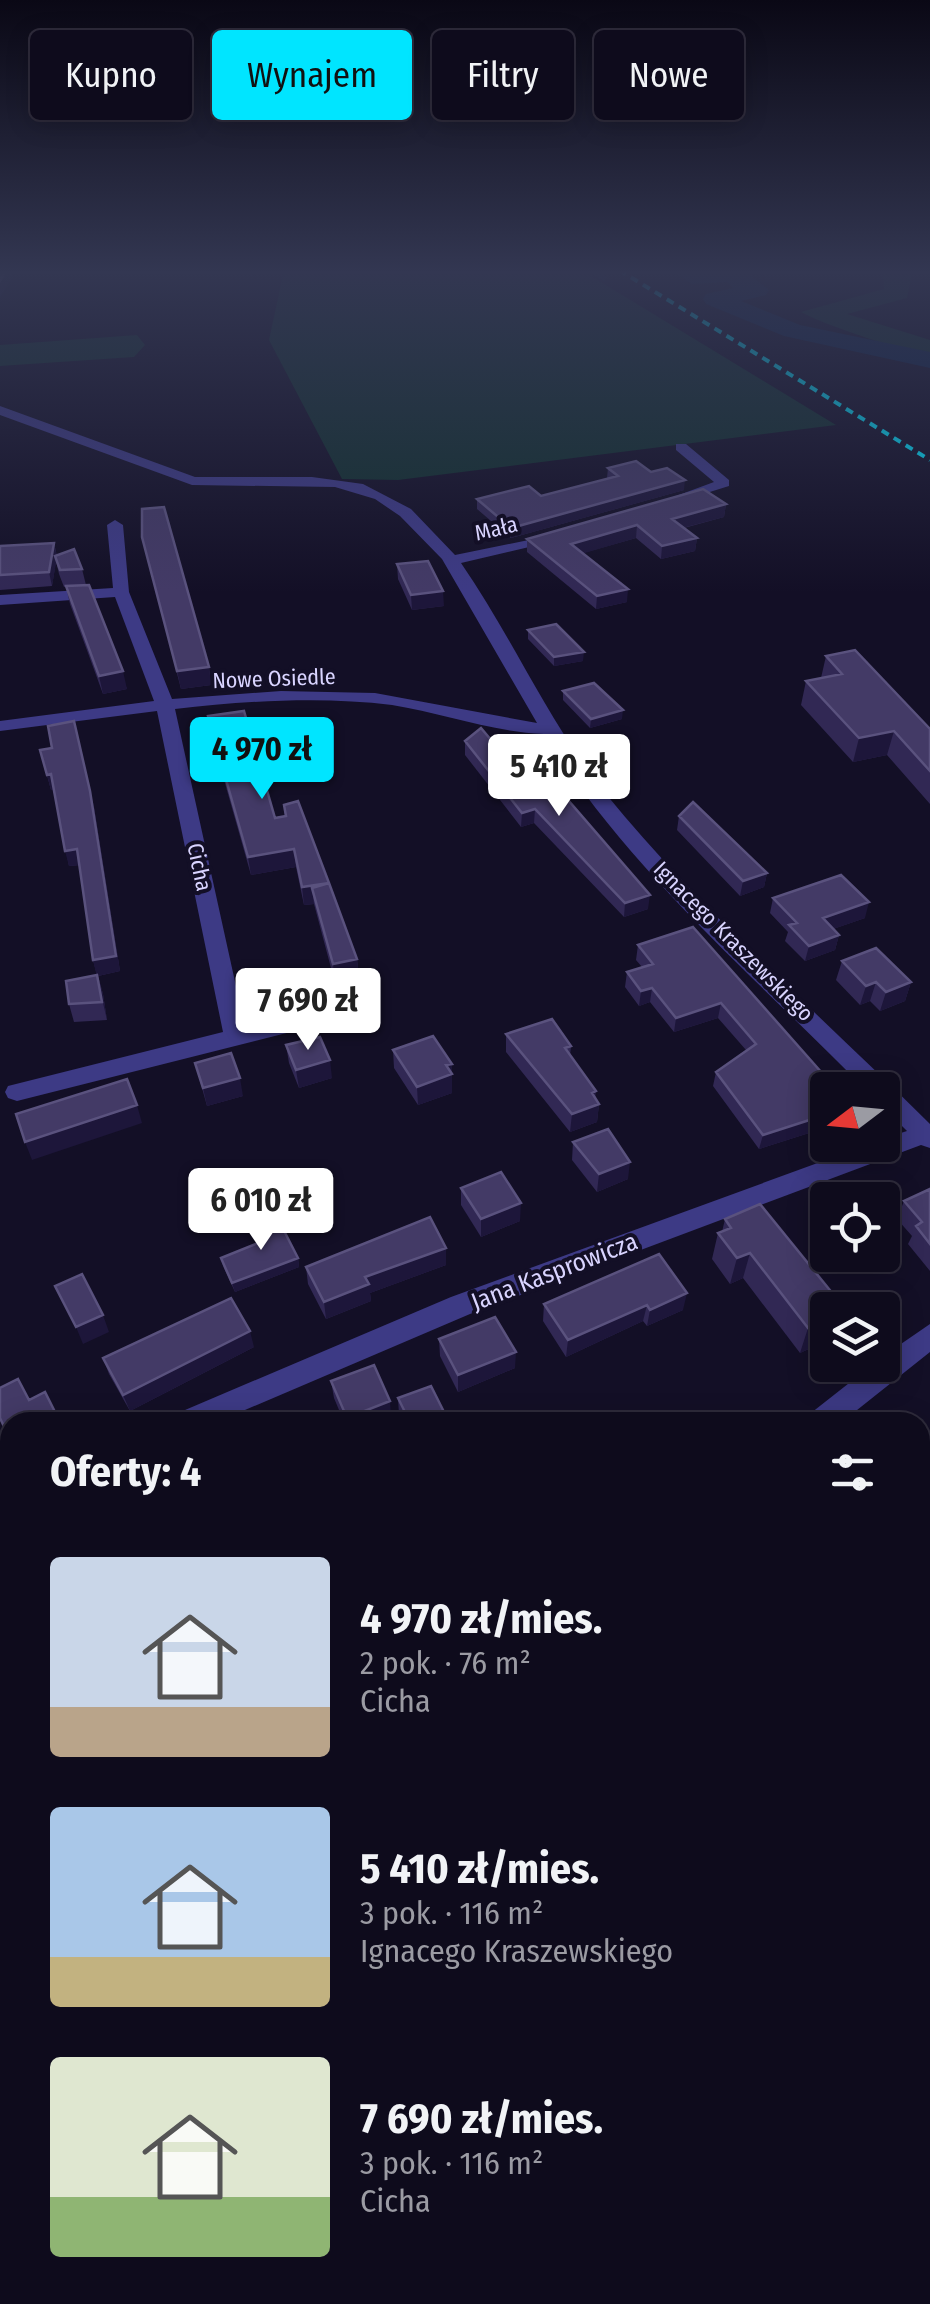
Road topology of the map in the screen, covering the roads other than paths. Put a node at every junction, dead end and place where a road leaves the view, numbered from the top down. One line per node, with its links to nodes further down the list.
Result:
1 (0, 410): 6 (street, Ignacego Kraszewskiego)
2 (681, 447): 3 (street)
3 (658, 508)
4 (115, 525): 7 (street, Cicha)
5 (568, 534): 6 (street, Mała)
6 (451, 562): 11 (street, Ignacego Kraszewskiego)
7 (121, 592): 8 (street); 9 (street, Cicha)
8 (0, 600)
9 (166, 706): 10 (street, Nowe Osiedle); 11 (street, Nowe Osiedle); 13 (street, Cicha)
10 (0, 726)
11 (548, 729): 14 (street, Ignacego Kraszewskiego)
12 (318, 1017): 13 (street)
13 (236, 1038): 15 (street)
14 (863, 1072)
15 (17, 1092)
16 (900, 1109): 17 (street, Ignacego Kraszewskiego)
17 (928, 1137): 19 (street, Jana Kasprowicza)
18 (930, 1336): 20 (street)
19 (209, 1412)
20 (833, 1412)

